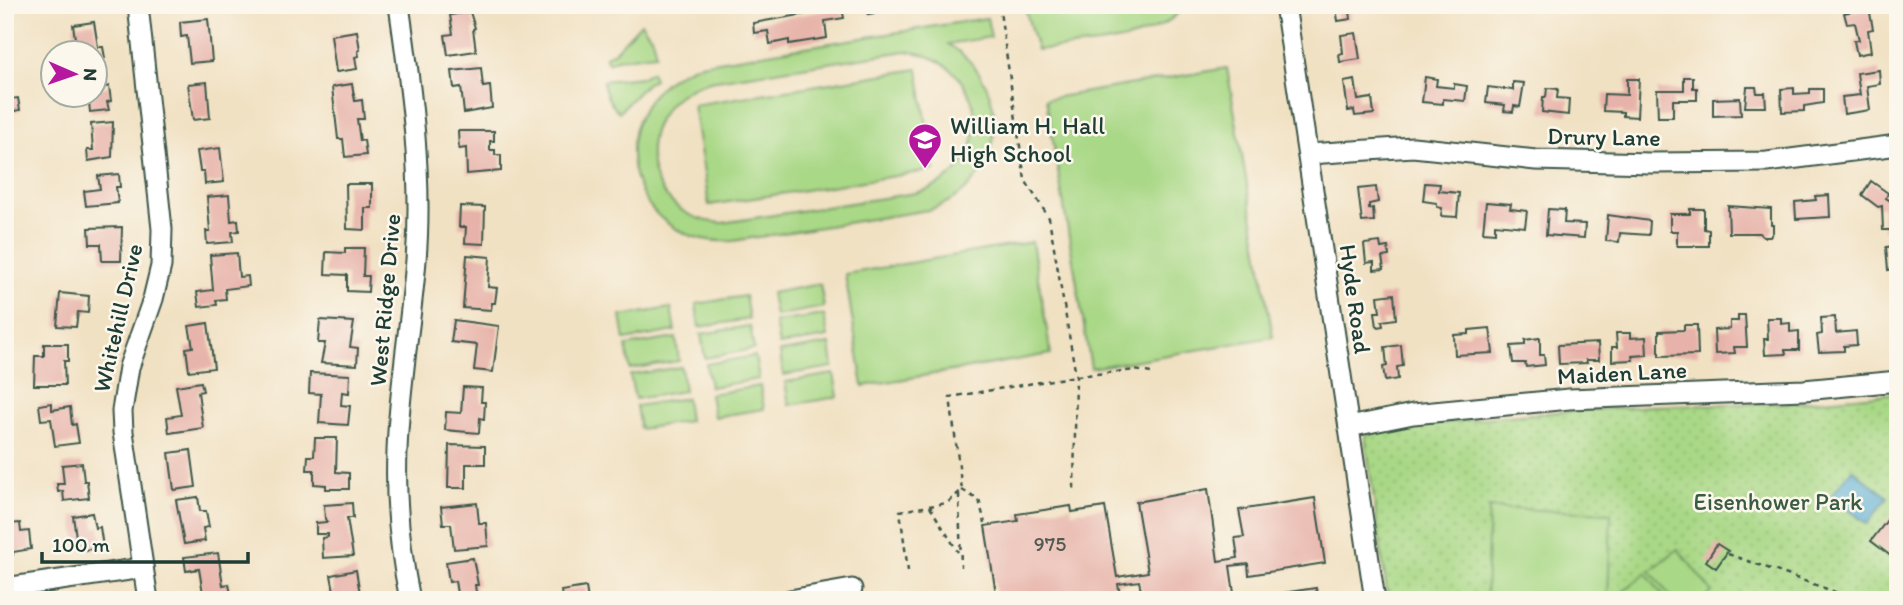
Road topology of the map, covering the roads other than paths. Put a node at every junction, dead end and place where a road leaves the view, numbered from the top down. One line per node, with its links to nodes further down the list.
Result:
1 (138, 5): 8 (street, Whitehill Drive)
2 (399, 5): 12 (street, West Ridge Drive)
3 (1285, 5): 5 (street, Hyde Road)
4 (1898, 145): 5 (street, Drury Lane)
5 (1309, 154): 7 (street, Hyde Road)
6 (1898, 381): 7 (street, Maiden Lane)
7 (1349, 427): 14 (street, Hyde Road)
8 (143, 568): 9 (street); 11 (street, Whitehill Drive)
9 (5, 588)
10 (852, 589): 13 (street)
11 (148, 600)
12 (410, 600)
13 (790, 600)
14 (1375, 600)

